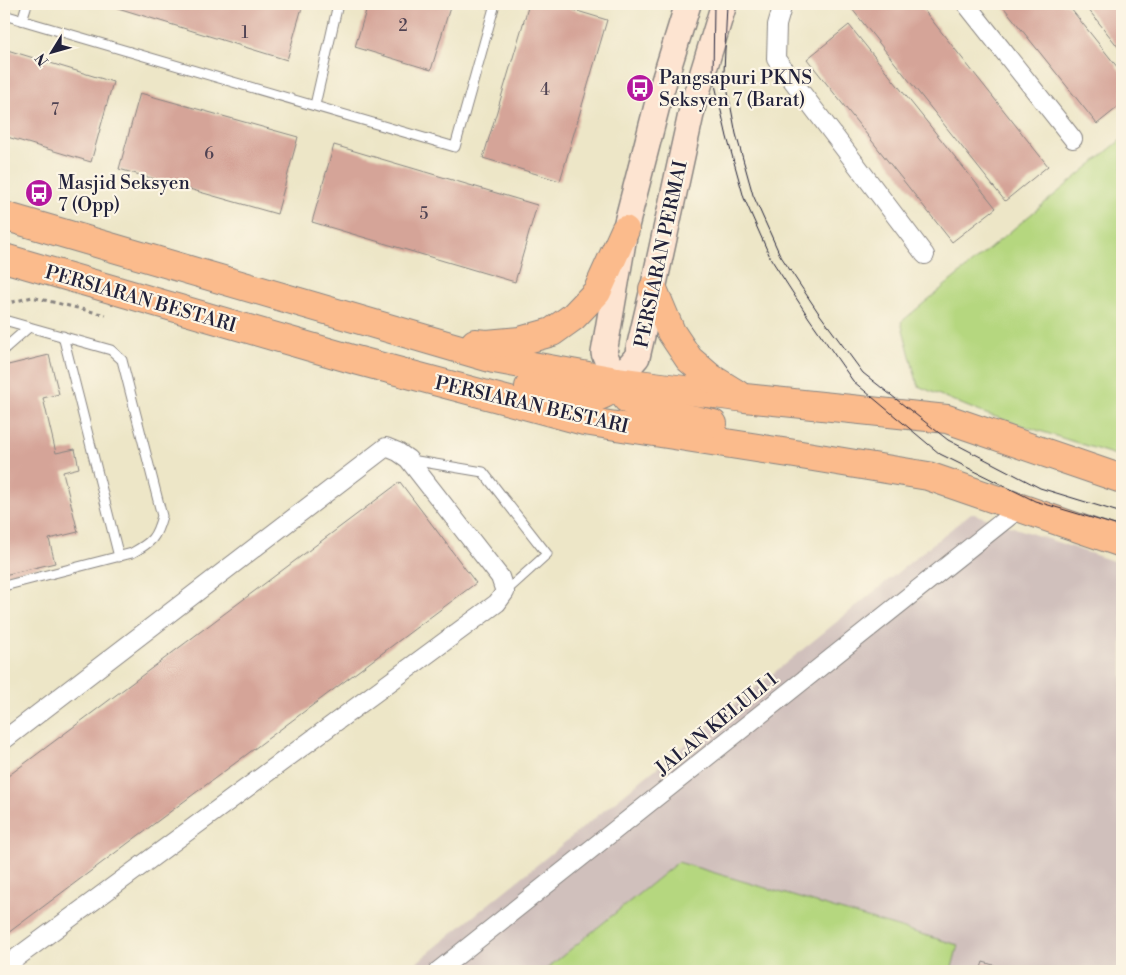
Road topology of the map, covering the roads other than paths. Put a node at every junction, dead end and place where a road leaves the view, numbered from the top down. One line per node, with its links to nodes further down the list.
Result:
1 (27, 4): 9 (lane)
2 (338, 4): 10 (lane)
3 (495, 4): 10 (lane)
4 (688, 4): 13 (main road, PERSIARAN PERMAI)
5 (724, 4): 16 (main road, PERSIARAN PERMAI)
6 (783, 4): 14 (street)
7 (966, 4): 11 (street)
8 (4, 15): 9 (lane)
9 (22, 20): 10 (lane)
10 (315, 105)
11 (1073, 139)
12 (4, 216): 20 (main road, PERSIARAN BESTARI)
13 (625, 230): 20 (main road); 23 (main road, PERSIARAN PERMAI)
14 (924, 255)
15 (4, 258): 22 (main road, PERSIARAN BESTARI)
16 (654, 289): 23 (main road, PERSIARAN PERMAI); 24 (main road)
17 (4, 320): 18 (lane)
18 (29, 327): 19 (lane); 21 (lane)
19 (63, 336): 30 (lane); 30 (lane)
20 (428, 339): 23 (main road, PERSIARAN BESTARI)
21 (4, 349)
22 (352, 359): 23 (main road); 25 (main road, PERSIARAN BESTARI)
23 (616, 381): 24 (main road, PERSIARAN BESTARI); 25 (main road)
24 (744, 398): 27 (main road, PERSIARAN BESTARI)
25 (789, 453): 28 (main road, PERSIARAN BESTARI)
26 (408, 459): 32 (street); 32 (lane); 33 (street)
27 (1122, 479)
28 (1021, 507): 29 (main road, PERSIARAN BESTARI); 35 (street, JALAN KELULI 1)
29 (1122, 543)
30 (119, 557): 31 (lane)
31 (4, 586)
32 (505, 592): 34 (street)
33 (4, 740)
34 (4, 968)
35 (438, 971)

